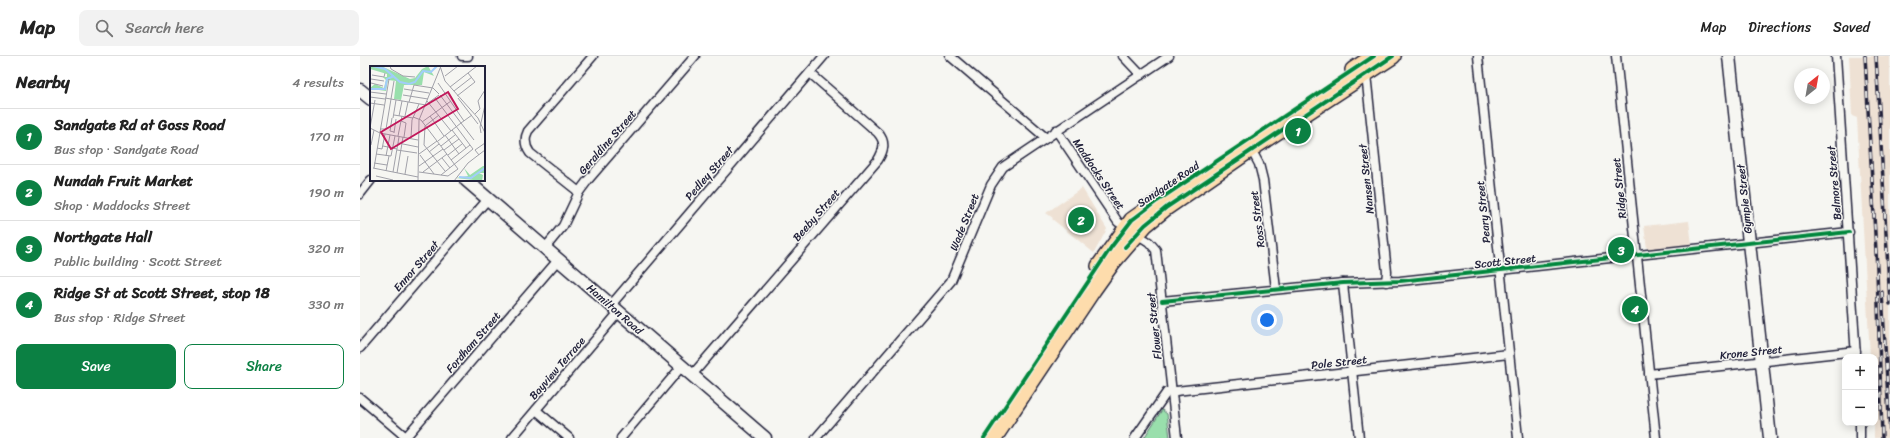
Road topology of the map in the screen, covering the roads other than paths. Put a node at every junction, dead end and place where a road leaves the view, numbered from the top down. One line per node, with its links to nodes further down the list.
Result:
1 (462, 56): 2 (street)
2 (467, 56)
3 (593, 56): 25 (street)
4 (695, 56): 25 (street, Geraldine Street)
5 (824, 56): 15 (street, Pedley Street)
6 (950, 56): 21 (street)
7 (1123, 56): 17 (street)
8 (1169, 56): 17 (street, Wade Street)
9 (1374, 56): 28 (highway, Sandgate Road)
10 (1393, 56): 16 (highway, Sandgate Road)
11 (1478, 56): 34 (street, Peary Street)
12 (1616, 56): 32 (street, Ridge Street)
13 (1729, 56): 30 (main road, Gympie Street)
14 (1836, 56): 29 (street, Belmore Street)
15 (810, 73): 39 (street, Pedley Street); 48 (street, Beeby Street)
16 (1366, 74): 22 (highway, Sandgate Road); 35 (street, Nansen Street)
17 (1141, 75): 20 (street, Wade Street)
18 (360, 90): 19 (main road)
19 (370, 98)
20 (1056, 130): 21 (street, Wade Street); 28 (street, Maddocks Street)
21 (1046, 138): 58 (street, Wade Street)
22 (1252, 149): 28 (highway, Sandgate Road); 37 (street, Ross Street)
23 (370, 181): 26 (street)
24 (467, 181): 27 (main road, Hamilton Road)
25 (579, 192): 31 (street, Geraldine Street)
26 (360, 194)
27 (488, 199): 31 (main road, Hamilton Road); 40 (street, Ennor Street)
28 (1131, 231): 38 (street, Flower Street); 59 (highway, Sandgate Road); 60 (highway, Sandgate Road)
29 (1849, 232): 30 (street, Scott Street); 42 (street, Belmore Street)
30 (1749, 243): 32 (street, Scott Street); 44 (main road, Gympie Street)
31 (545, 248): 33 (main road, Hamilton Road)
32 (1636, 256): 34 (street, Scott Street); 47 (street, Ridge Street)
33 (558, 260): 39 (main road, Hamilton Road); 53 (street, Fordham Street)
34 (1501, 270): 35 (street, Scott Street); 41 (street, Peary Street)
35 (1386, 282): 36 (street, Scott Street)
36 (1342, 283): 37 (street, Scott Street); 46 (street)
37 (1276, 289): 38 (street, Scott Street)
38 (1162, 301): 49 (street, Flower Street)
39 (615, 309): 45 (main road, Hamilton Road); 51 (street, Bayview Terrace)
40 (360, 348)
41 (1509, 354): 46 (street, Pole Street); 64 (street, Peary Street)
42 (1856, 354)
43 (1842, 355): 44 (street, Krone Street)
44 (1762, 362): 47 (street, Krone Street); 66 (main road, Gympie Street)
45 (682, 366): 48 (main road, Hamilton Road); 56 (street)
46 (1352, 372): 49 (street, Pole Street); 63 (street)
47 (1649, 374): 65 (street, Ridge Street)
48 (692, 375): 57 (main road, Hamilton Road)
49 (1172, 392): 61 (street); 62 (street, Flower Street)
50 (360, 398): 53 (street)
51 (536, 410): 54 (street, Bayview Terrace); 55 (street)
52 (1860, 426): 67 (street)
53 (406, 438)
54 (512, 438)
55 (569, 438)
56 (621, 438)
57 (765, 438)
58 (816, 438)
59 (984, 438)
60 (994, 438)
61 (1135, 438)
62 (1177, 438)
63 (1359, 438)
64 (1518, 438)
65 (1656, 438)
66 (1770, 438)
67 (1860, 438)

